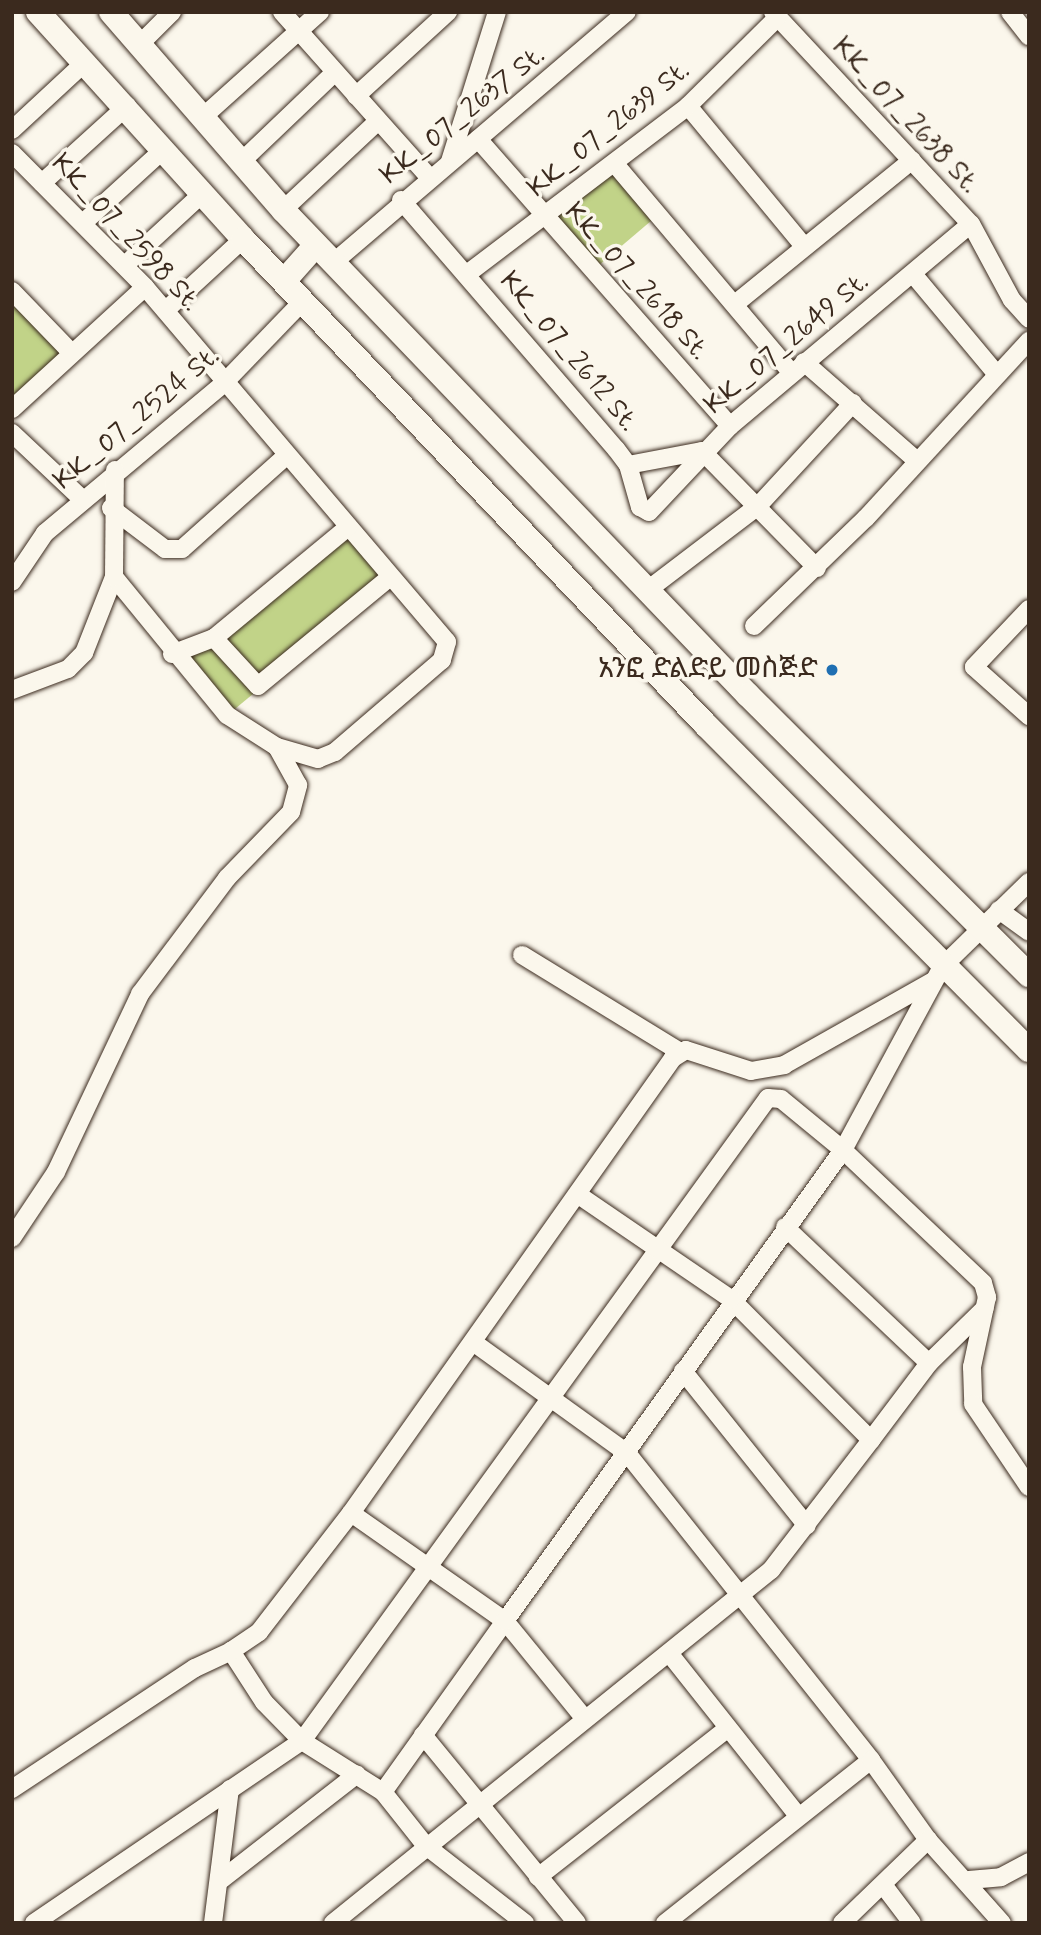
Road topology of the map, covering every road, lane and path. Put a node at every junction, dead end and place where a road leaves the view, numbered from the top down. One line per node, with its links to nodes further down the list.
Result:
1 (38, 12): 12 (highway)
2 (111, 12): 11 (highway)
3 (172, 12): 11 (street)
4 (282, 12): 10 (street)
5 (320, 12): 10 (street)
6 (448, 12): 14 (street)
7 (497, 12): 25 (street)
8 (627, 12): 20 (street, KK_07_2637 St.)
9 (775, 15): 16 (street, KK_07_2639 St.); 23 (street, KK_07_2638 St.)
10 (300, 32): 13 (street); 17 (street)
11 (141, 43): 17 (highway)
12 (84, 63): 15 (highway); 19 (street)
13 (334, 73): 14 (street); 24 (street)
14 (356, 96): 18 (street)
15 (127, 106): 21 (highway); 28 (street)
16 (688, 106): 26 (street, KK_07_2639 St.); 37 (street)
17 (204, 116): 24 (highway)
18 (378, 121): 27 (street); 31 (street)
19 (12, 130)
20 (478, 139): 25 (street, KK_07_2637 St.); 32 (street, KK_07_2618 St.)
21 (164, 149): 29 (highway); 33 (street)
22 (12, 153): 28 (street, KK_07_2598 St.)
23 (912, 160): 34 (street, KK_07_2638 St.); 37 (street)
24 (242, 161): 31 (highway)
25 (450, 161): 27 (street, KK_07_2637 St.)
26 (615, 164): 32 (street, KK_07_2639 St.); 46 (street)
27 (429, 177): 30 (street, KK_07_2637 St.)
28 (42, 183): 33 (street, KK_07_2598 St.)
29 (203, 193): 35 (highway); 39 (street)
30 (401, 200): 38 (street, KK_07_2637 St.); 40 (street, KK_07_2612 St.)
31 (283, 210): 36 (highway)
32 (543, 217): 40 (street, KK_07_2639 St.); 56 (street, KK_07_2618 St.)
33 (83, 223): 39 (street, KK_07_2598 St.)
34 (971, 224): 41 (street, KK_07_2649 St.); 48 (street, KK_07_2638 St.)
35 (243, 239): 42 (highway); 47 (street)
36 (316, 245): 38 (highway); 42 (highway)
37 (804, 246): 46 (street)
38 (334, 262): 72 (highway)
39 (125, 265): 43 (street, KK_07_2598 St.)
40 (467, 274): 61 (street, KK_07_2612 St.)
41 (913, 274): 51 (street, KK_07_2649 St.); 52 (street)
42 (284, 281): 45 (highway)
43 (145, 287): 47 (street, KK_07_2598 St.); 50 (street)
44 (12, 291): 50 (street)
45 (303, 301): 53 (street, KK_07_2524 St.); 85 (highway)
46 (735, 304): 51 (street)
47 (166, 310): 53 (street, KK_07_2598 St.)
48 (1029, 319)
49 (1029, 341): 52 (street)
50 (71, 352): 55 (street)
51 (798, 367): 54 (street); 56 (street, KK_07_2649 St.)
52 (996, 372): 60 (street)
53 (223, 384): 59 (street, KK_07_2598 St.); 62 (street, KK_07_2524 St.)
54 (853, 403): 60 (street); 64 (street)
55 (12, 409)
56 (730, 426): 58 (street, KK_07_2649 St.)
57 (12, 433): 63 (street)
58 (702, 451): 61 (street, KK_07_2612 St.); 64 (street); 66 (street, KK_07_2649 St.)
59 (287, 455): 65 (street); 67 (street, KK_07_2598 St.)
60 (917, 461): 68 (street)
61 (628, 465): 66 (street, KK_07_2612 St.)
62 (115, 470): 63 (street, KK_07_2524 St.); 65 (street)
63 (82, 499): 71 (street, KK_07_2524 St.)
64 (758, 506): 68 (street); 72 (street)
65 (111, 508): 69 (street)
66 (646, 512)
67 (348, 527): 70 (street, KK_07_2598 St.); 75 (street)
68 (817, 568): 74 (street)
69 (114, 578): 76 (street); 77 (street)
70 (389, 578): 75 (street); 79 (street, KK_07_2598 St.)
71 (12, 582)
72 (649, 589): 82 (highway)
73 (1029, 609): 78 (street)
74 (754, 626)
75 (214, 638): 76 (street)
76 (172, 654): 79 (street)
77 (12, 690)
78 (1029, 716)
79 (277, 747): 92 (street)
80 (1029, 882): 81 (street)
81 (999, 910): 82 (street); 83 (street)
82 (979, 928): 85 (street); 86 (highway)
83 (1029, 932)
84 (523, 955): 88 (street)
85 (938, 974): 87 (highway); 88 (street); 89 (street)
86 (1029, 975)
87 (1029, 1050)
88 (681, 1052): 90 (street)
89 (843, 1150): 91 (street); 93 (street); 95 (street)
90 (577, 1194): 93 (street); 96 (street)
91 (785, 1227): 94 (street); 97 (street)
92 (12, 1237)
93 (654, 1252): 94 (street); 99 (street)
94 (731, 1299): 98 (street); 100 (street)
95 (985, 1308): 97 (street); 102 (street)
96 (473, 1342): 99 (street); 103 (street)
97 (929, 1363): 100 (street)
98 (682, 1371): 101 (street); 104 (street)
99 (552, 1395): 101 (street); 105 (street)
100 (871, 1440): 104 (street)
101 (627, 1453): 106 (street); 107 (street)
102 (1029, 1487)
103 (351, 1513): 105 (street); 108 (street)
104 (807, 1526): 106 (street)
105 (431, 1568): 107 (street); 113 (street)
106 (742, 1596): 109 (street); 114 (street)
107 (505, 1620): 110 (street); 112 (street)
108 (231, 1651): 113 (street); 117 (street)
109 (669, 1653): 110 (street); 111 (street)
110 (585, 1719): 119 (street)
111 (728, 1728): 120 (street); 124 (street)
112 (423, 1735): 118 (street); 119 (street)
113 (302, 1741): 115 (street); 116 (street)
114 (871, 1760): 120 (street); 121 (street)
115 (357, 1774): 118 (street); 125 (street)
116 (230, 1788): 125 (street); 128 (street)
117 (12, 1789)
118 (383, 1792): 122 (street)
119 (477, 1806): 122 (street); 124 (street)
120 (799, 1816): 133 (street)
121 (928, 1840): 126 (street); 127 (street)
122 (426, 1846): 130 (street); 131 (street)
123 (1029, 1862): 126 (street)
124 (538, 1877): 132 (street)
125 (221, 1880): 129 (street)
126 (969, 1880): 136 (street)
127 (884, 1886): 134 (street); 135 (street)
128 (34, 1923)
129 (213, 1923)
130 (333, 1923)
131 (525, 1923)
132 (577, 1923)
133 (665, 1923)
134 (842, 1923)
135 (912, 1923)
136 (1002, 1923)

